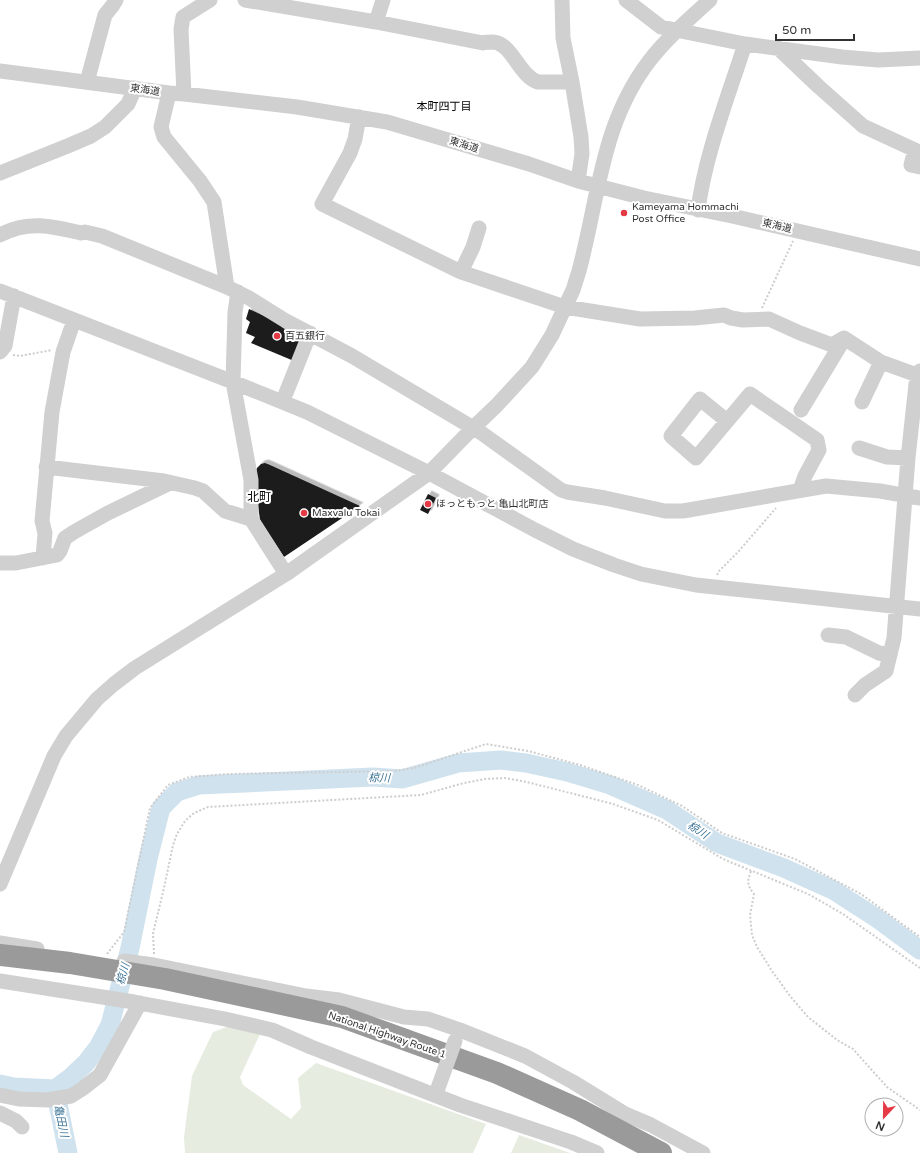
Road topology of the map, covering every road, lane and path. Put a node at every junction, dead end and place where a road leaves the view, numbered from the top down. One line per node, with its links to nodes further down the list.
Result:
1 (116, 0): 15 (street)
2 (210, 0): 8 (street)
3 (246, 0): 9 (street)
4 (384, 0): 9 (street)
5 (562, 0): 16 (street)
6 (626, 0): 10 (street)
7 (710, 0): 10 (street)
8 (189, 5): 19 (street)
9 (376, 22): 16 (street)
10 (676, 31): 11 (street); 24 (street)
11 (745, 44): 12 (street); 25 (street)
12 (778, 48): 13 (street); 21 (street)
13 (920, 58)
14 (0, 70): 15 (street, 東海道)
15 (87, 82): 17 (street, 東海道)
16 (572, 82): 23 (street)
17 (135, 88): 18 (street, 東海道); 22 (street)
18 (169, 93): 19 (street, 東海道); 31 (street)
19 (184, 94): 20 (street, 東海道)
20 (359, 117): 23 (street, 東海道); 30 (street)
21 (920, 167)
22 (0, 173)
23 (578, 181): 24 (street, 東海道)
24 (597, 186): 25 (street, 東海道); 33 (street)
25 (698, 210): 27 (street, 東海道)
26 (479, 228): 30 (street)
27 (798, 231): 29 (street, 東海道); 34 (path)
28 (0, 235): 31 (street)
29 (920, 259)
30 (461, 272): 33 (street)
31 (232, 290): 36 (street); 42 (street)
32 (7, 294): 39 (street); 42 (street)
33 (565, 307): 34 (street); 47 (street)
34 (762, 319): 37 (street)
35 (71, 329): 38 (street)
36 (310, 333): 43 (street); 47 (street)
37 (844, 338): 40 (street); 45 (street)
38 (65, 347): 39 (path); 50 (street)
39 (3, 353)
40 (882, 362): 41 (street); 44 (street)
41 (919, 373): 49 (street)
42 (234, 382): 51 (street); 57 (street)
43 (286, 393)
44 (862, 402)
45 (801, 410)
46 (728, 421): 53 (street)
47 (473, 428): 51 (street); 54 (street)
48 (859, 448): 49 (street)
49 (908, 458): 55 (street)
50 (46, 467): 52 (street); 58 (street)
51 (429, 473): 60 (street); 61 (street)
52 (170, 483): 57 (street); 58 (street)
53 (800, 490): 54 (street); 55 (street)
54 (784, 493): 61 (path)
55 (905, 495): 56 (street); 62 (street)
56 (920, 498)
57 (251, 519): 60 (street)
58 (43, 558): 59 (street)
59 (0, 563)
60 (286, 574): 68 (street)
61 (712, 587): 62 (street)
62 (897, 606): 63 (street); 65 (street)
63 (920, 609)
64 (828, 635): 65 (street)
65 (890, 655): 66 (street)
66 (855, 695)
67 (751, 871): 73 (path); 74 (path); 80 (path)
68 (0, 884)
69 (920, 937): 72 (path)
70 (0, 943): 72 (street)
71 (0, 955): 84 (highway, National Highway Route 1)
72 (110, 959): 73 (street)
73 (148, 964): 77 (street)
74 (920, 968)
75 (0, 981): 76 (street)
76 (137, 1003): 78 (street); 79 (street)
77 (457, 1035): 78 (street, bridge); 85 (street)
78 (436, 1091): 83 (street)
79 (0, 1095)
80 (920, 1110)
81 (0, 1113): 82 (street)
82 (22, 1127)
83 (597, 1153)
84 (661, 1153)
85 (703, 1153)

